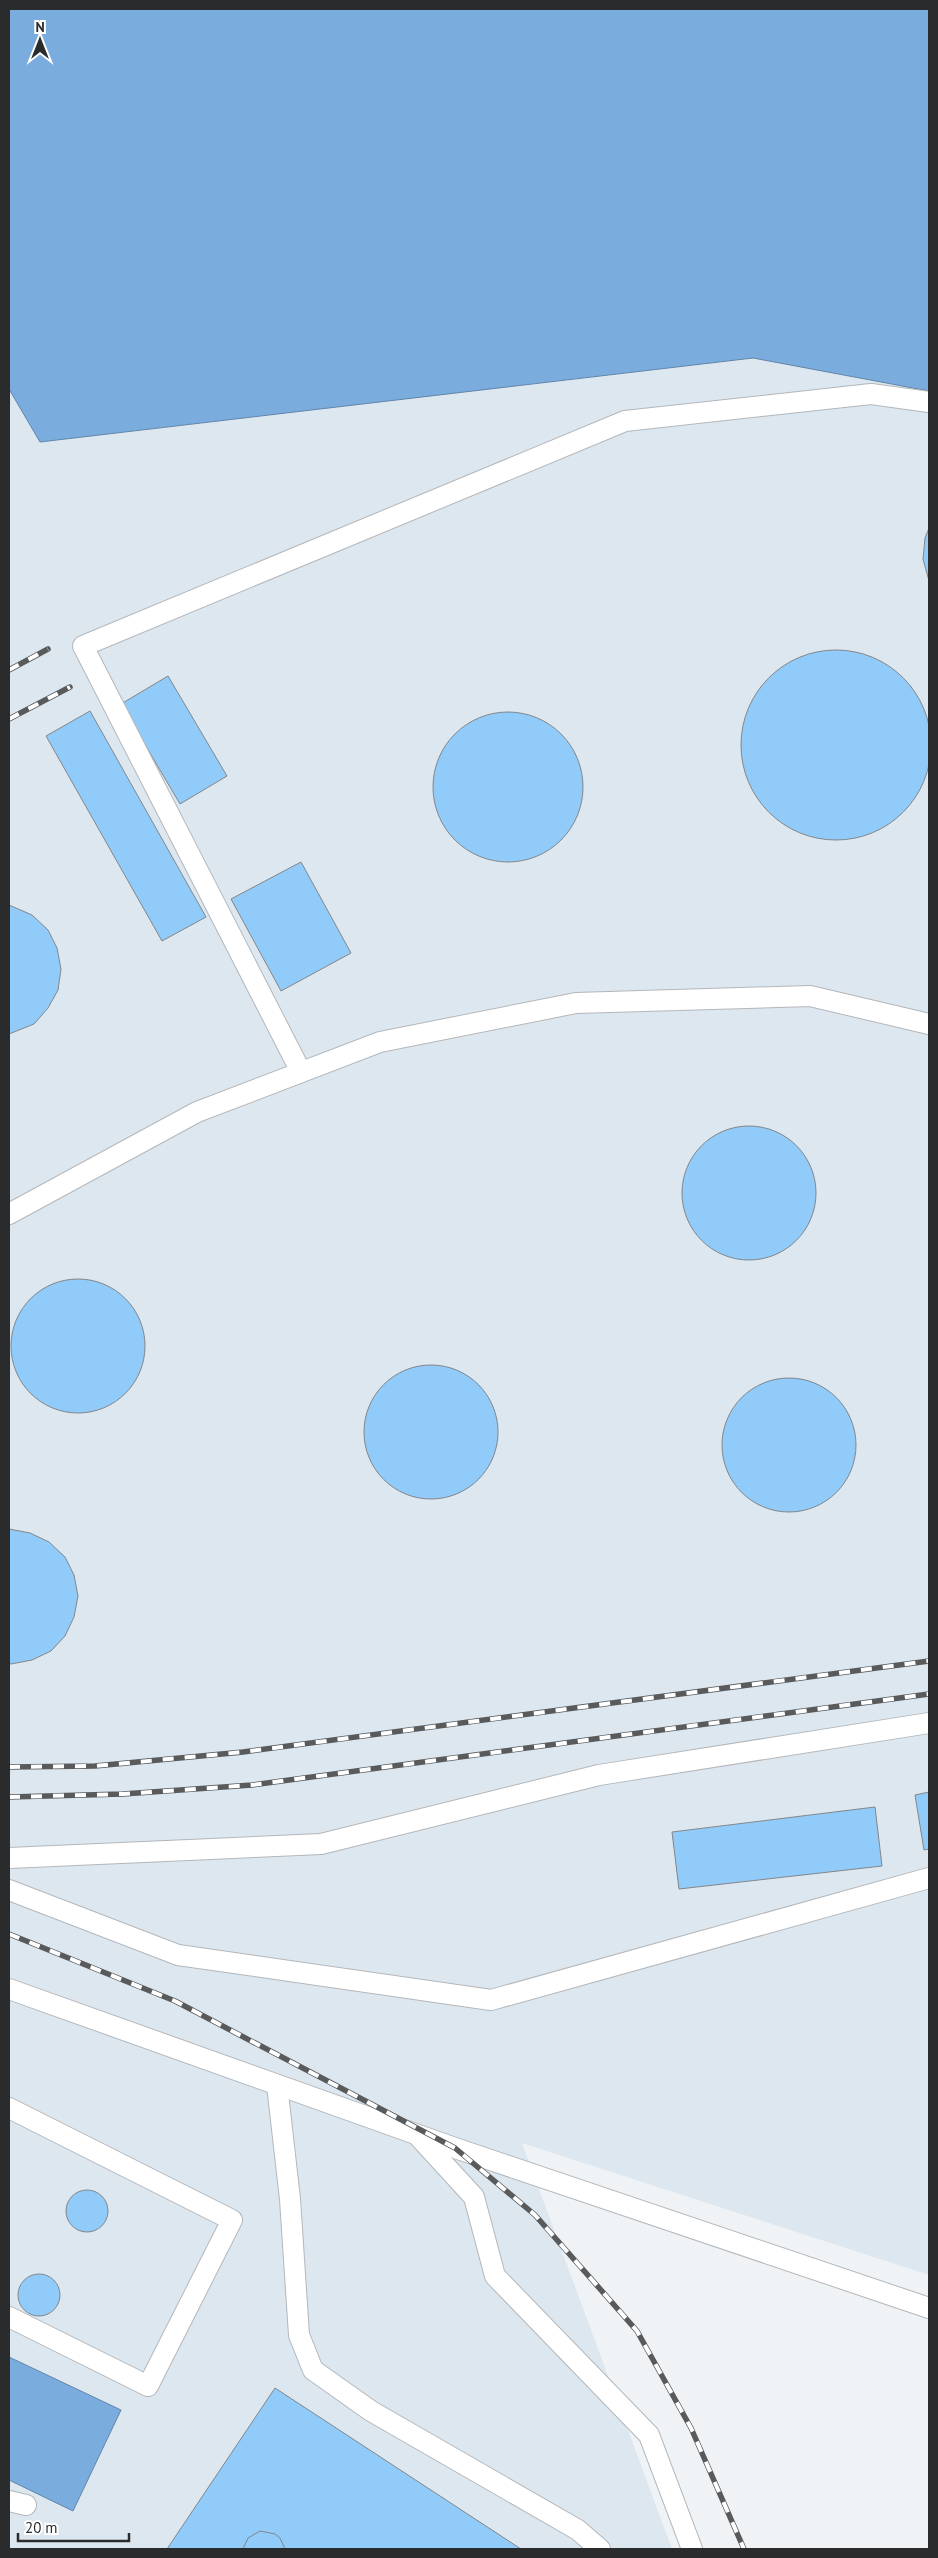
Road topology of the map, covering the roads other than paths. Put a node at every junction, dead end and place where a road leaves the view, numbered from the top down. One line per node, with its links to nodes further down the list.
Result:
1 (929, 402): 3 (lane)
2 (929, 1024): 3 (lane)
3 (301, 1072): 4 (lane)
4 (9, 1214)
5 (929, 1722): 6 (lane)
6 (9, 1858)
7 (929, 1878): 8 (lane)
8 (9, 1890)
9 (9, 1989): 10 (lane)
10 (277, 2085): 12 (lane); 15 (lane)
11 (9, 2108): 14 (lane)
12 (418, 2136): 13 (lane); 16 (lane)
13 (929, 2308)
14 (9, 2317)
15 (600, 2549)
16 (692, 2549)

